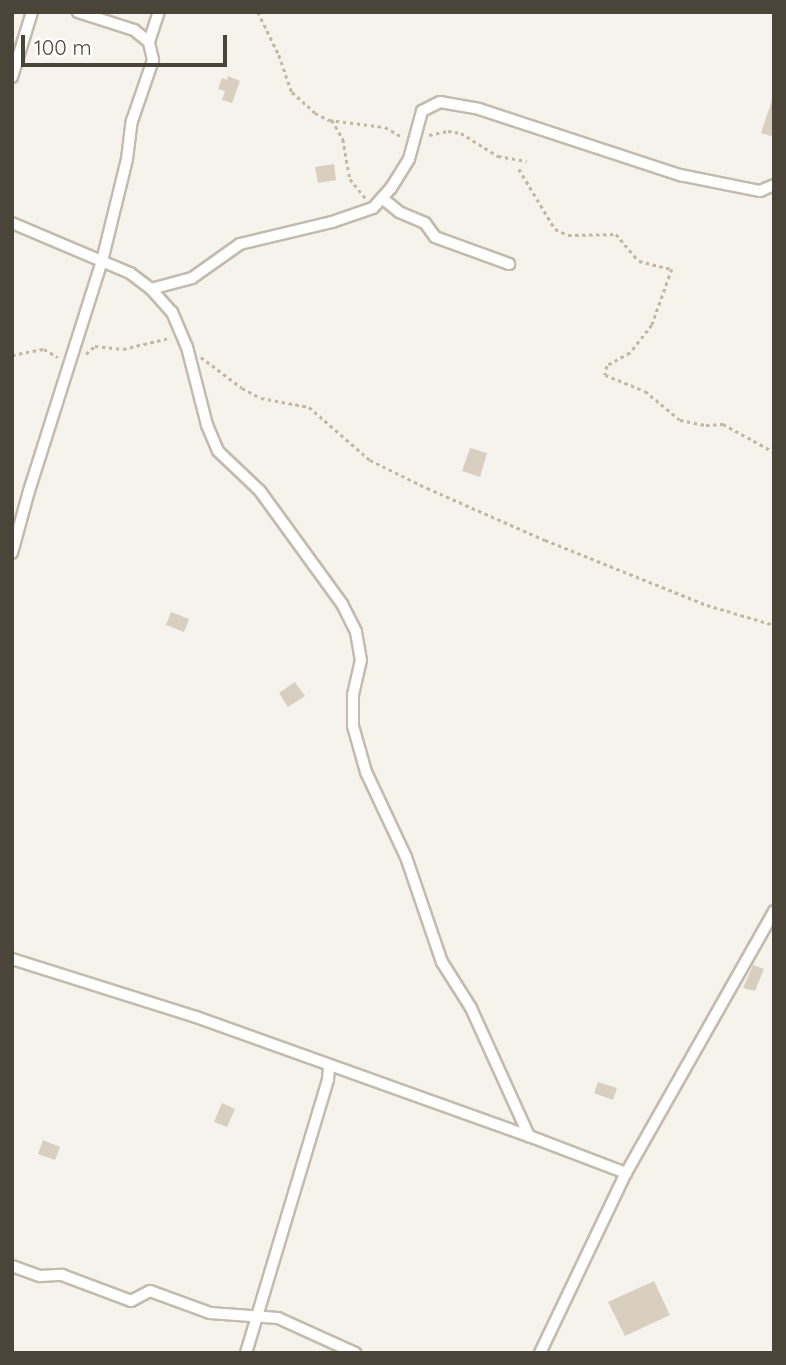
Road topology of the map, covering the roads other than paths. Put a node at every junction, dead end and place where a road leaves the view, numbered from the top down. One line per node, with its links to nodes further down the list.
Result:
1 (32, 12): 5 (street)
2 (78, 12): 4 (street)
3 (159, 12): 4 (street)
4 (149, 42): 9 (street)
5 (12, 77)
6 (774, 185): 7 (street)
7 (382, 198): 10 (street); 11 (street)
8 (12, 223): 9 (street)
9 (102, 261): 11 (street); 12 (street)
10 (509, 264)
11 (150, 289): 16 (street)
12 (12, 553)
13 (774, 911): 17 (street)
14 (12, 959): 15 (street)
15 (329, 1065): 16 (street); 19 (street)
16 (529, 1136): 17 (street)
17 (626, 1173): 22 (street)
18 (12, 1266): 19 (street)
19 (257, 1315): 20 (street); 21 (street)
20 (246, 1353)
21 (355, 1353)
22 (540, 1353)

